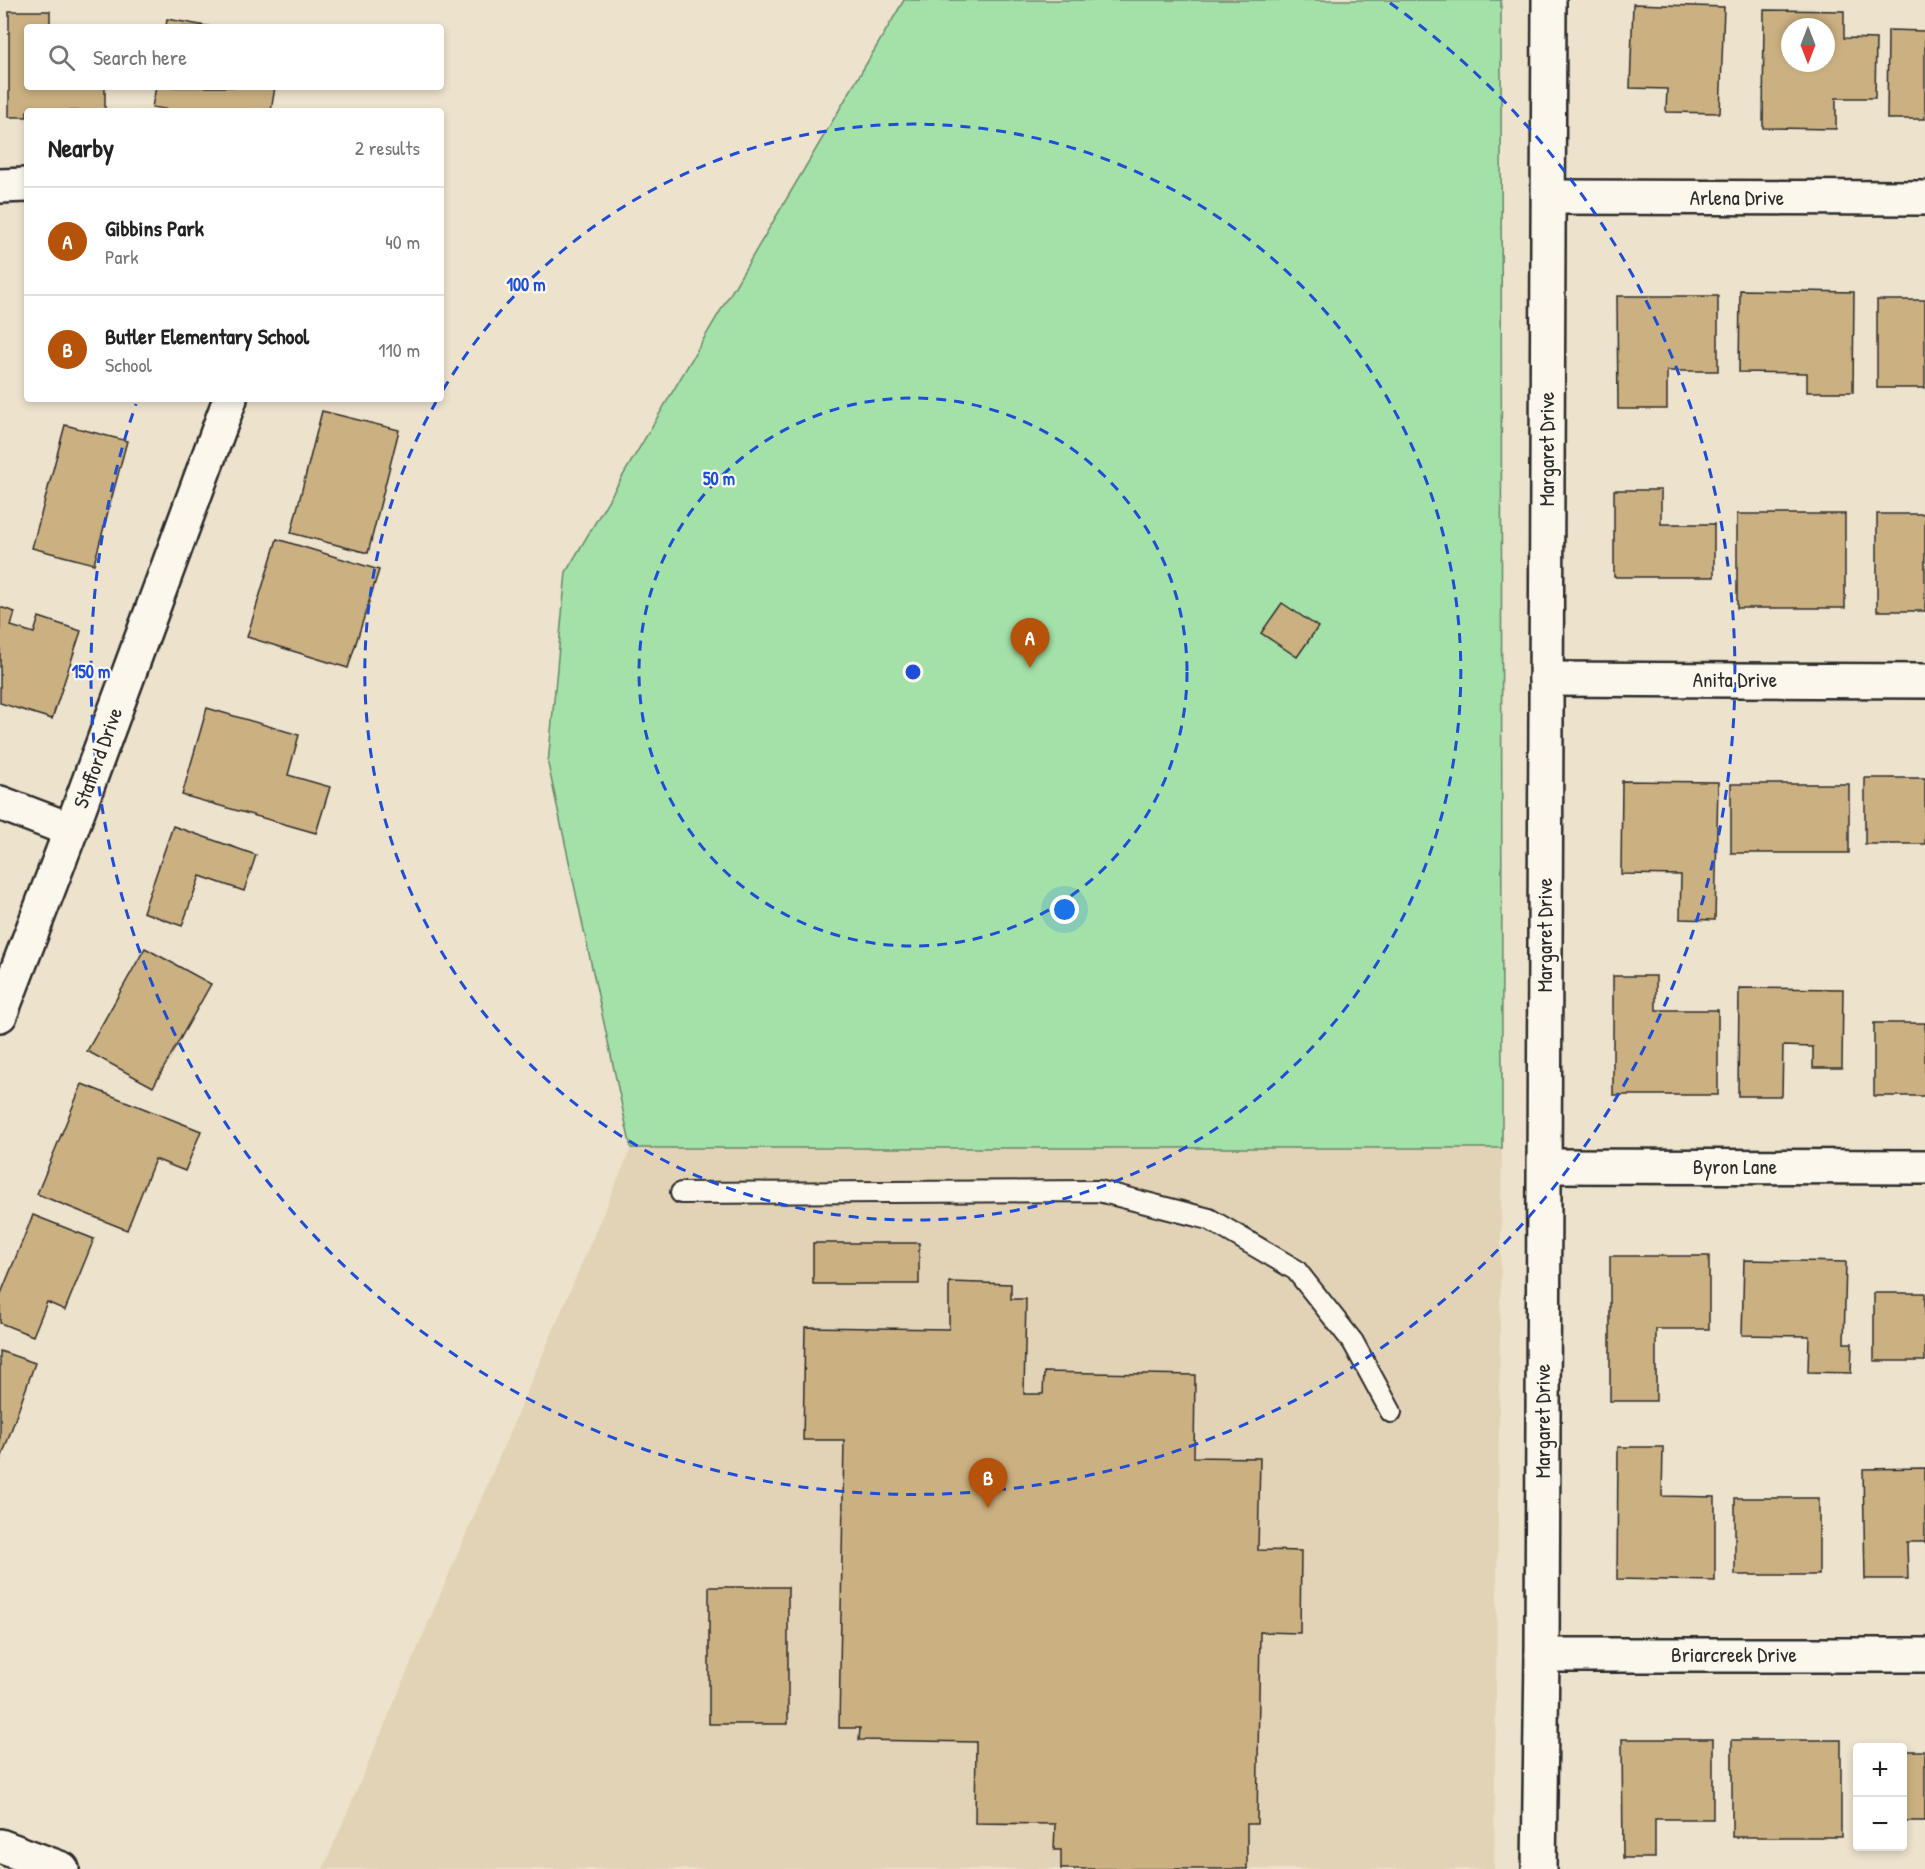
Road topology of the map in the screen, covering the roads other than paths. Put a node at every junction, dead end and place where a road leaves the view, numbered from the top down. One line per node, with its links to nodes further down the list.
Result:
1 (1549, 0): 4 (street, Margaret Drive)
2 (24, 185): 3 (street)
3 (0, 186)
4 (1549, 197): 5 (street, Arlena Drive); 7 (street, Margaret Drive)
5 (1925, 198)
6 (229, 402): 10 (street, Stafford Drive)
7 (1546, 679): 8 (street, Anita Drive); 12 (street, Margaret Drive)
8 (1925, 681)
9 (0, 803): 10 (street)
10 (71, 830): 11 (street, Stafford Drive)
11 (0, 1015)
12 (1545, 1166): 13 (street, Byron Lane); 16 (street, Margaret Drive)
13 (1925, 1167)
14 (681, 1193): 15 (lane)
15 (1391, 1412)
16 (1542, 1655): 17 (street, Briarcreek Drive); 20 (street, Margaret Drive)
17 (1925, 1655)
18 (0, 1846): 19 (street)
19 (62, 1869)
20 (1539, 1869)

